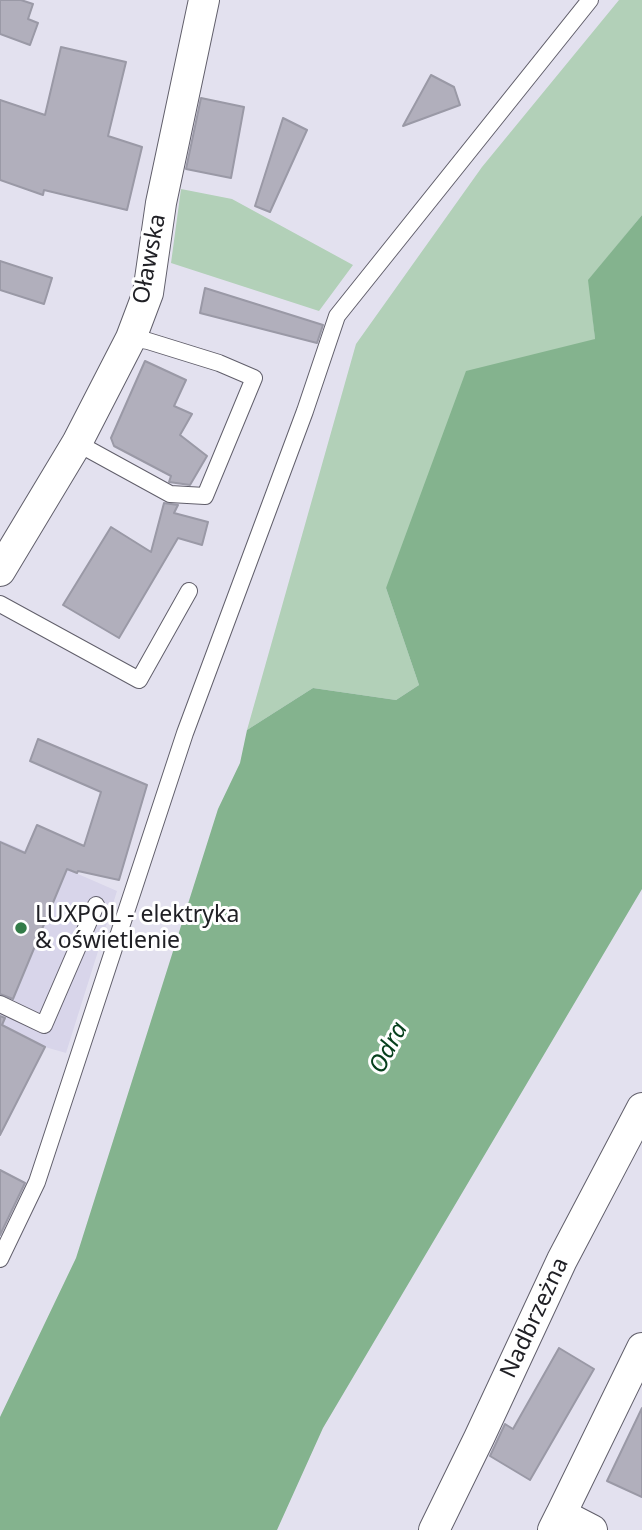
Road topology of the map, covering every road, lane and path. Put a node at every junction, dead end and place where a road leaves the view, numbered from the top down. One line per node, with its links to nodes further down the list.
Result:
1 (204, 0): 3 (street, Oławska)
2 (590, 0): 11 (lane)
3 (131, 338): 4 (street, Oławska); 4 (lane)
4 (77, 443): 5 (street, Oławska)
5 (0, 571)
6 (189, 591): 7 (lane)
7 (0, 604)
8 (96, 905): 9 (lane)
9 (0, 1004)
10 (642, 1108): 14 (street, Nadbrzeżna)
11 (0, 1259)
12 (642, 1348): 13 (street)
13 (557, 1522): 15 (street)
14 (434, 1530)
15 (592, 1530)

